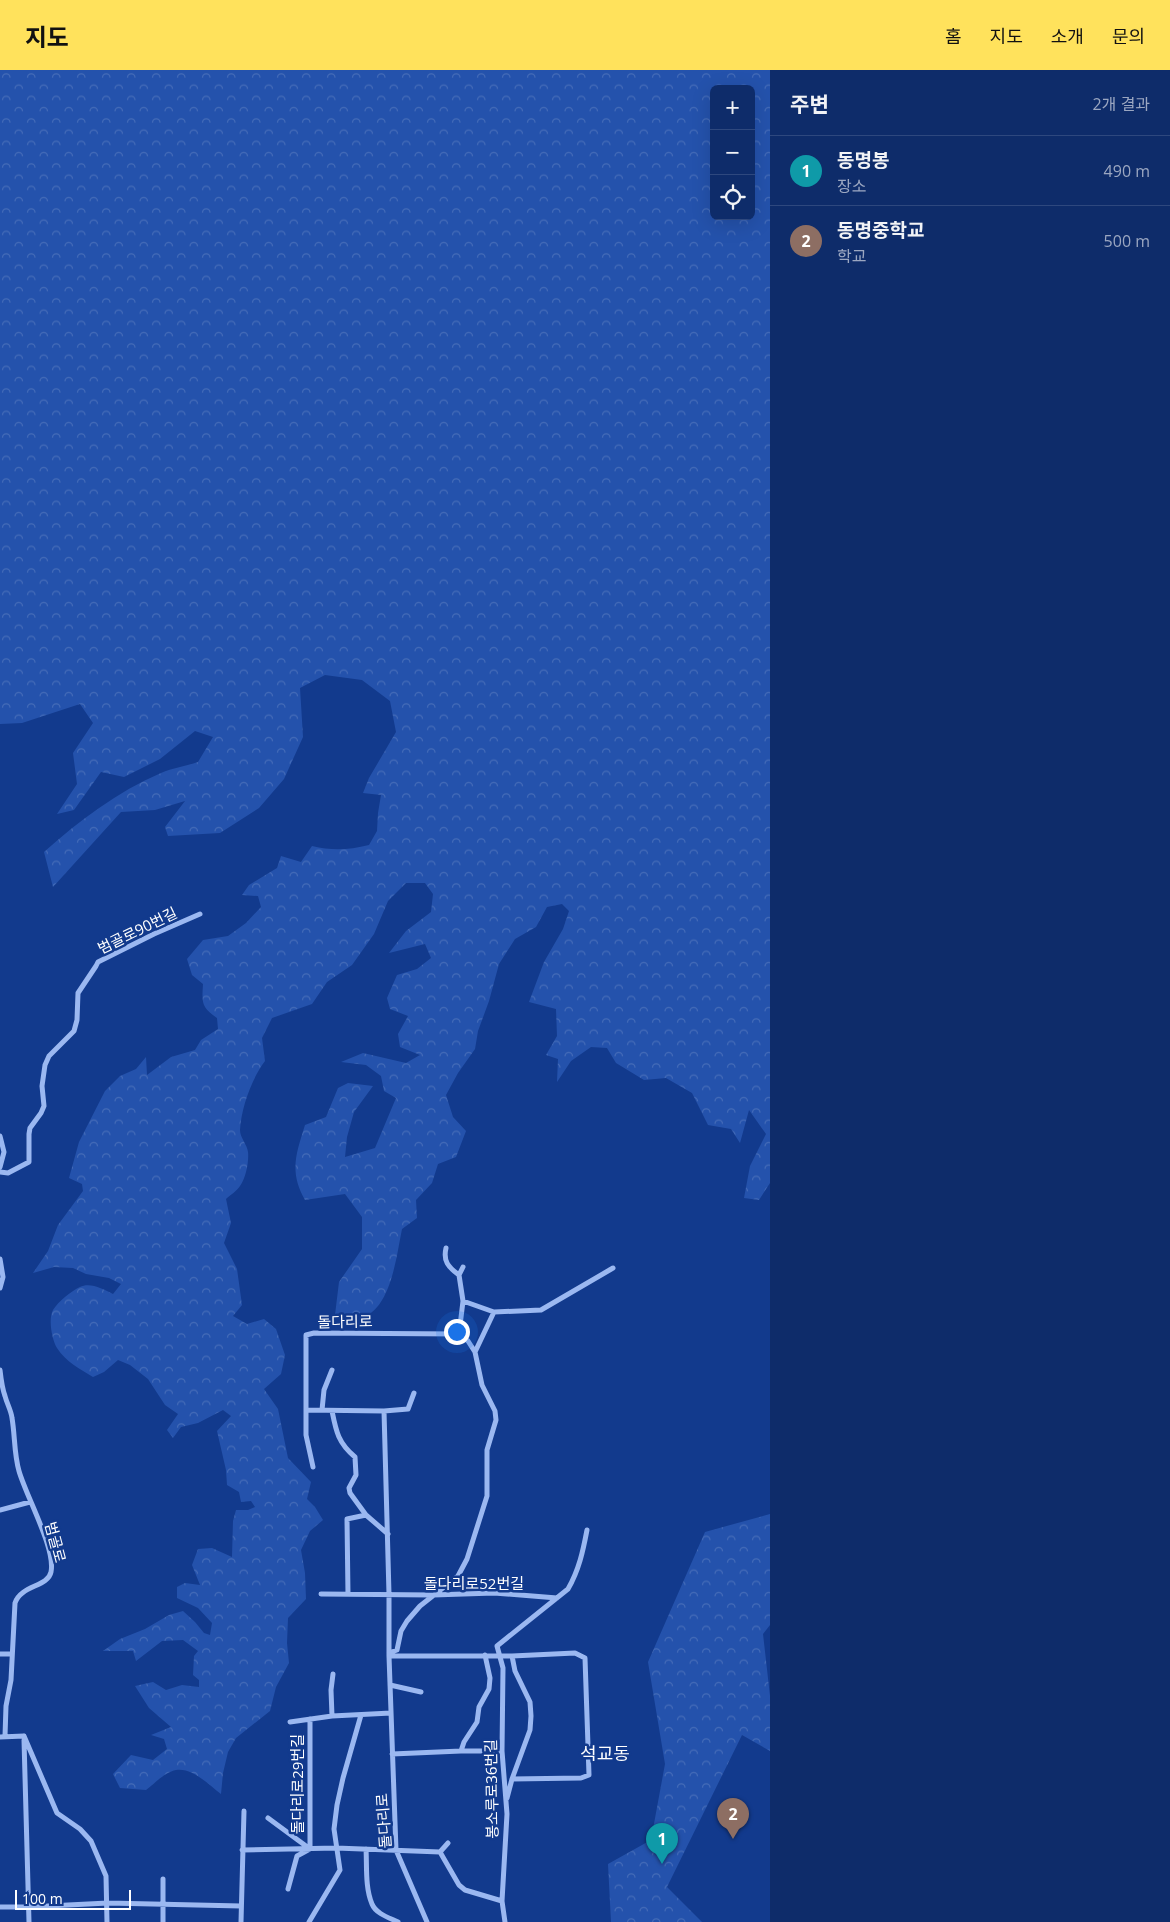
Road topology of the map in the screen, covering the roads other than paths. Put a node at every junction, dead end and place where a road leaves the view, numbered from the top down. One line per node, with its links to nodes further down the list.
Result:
1 (200, 914): 4 (street, 범골로90번길)
2 (0, 1136): 3 (street)
3 (0, 1167)
4 (0, 1172)
5 (446, 1248): 9 (street)
6 (0, 1259): 10 (street)
7 (463, 1267): 9 (street)
8 (613, 1268): 12 (street)
9 (459, 1275): 11 (street)
10 (0, 1288)
11 (463, 1301): 12 (street); 13 (street)
12 (494, 1312): 14 (street)
13 (459, 1334): 14 (street); 18 (street, 돌다리로)
14 (475, 1352): 31 (street)
15 (0, 1370): 23 (street, 범골로)
16 (332, 1370): 19 (street)
17 (414, 1393): 21 (street)
18 (307, 1410): 19 (street); 22 (street, 돌다리로)
19 (322, 1410): 20 (street)
20 (332, 1411): 21 (street); 25 (street)
21 (384, 1411): 27 (street, 돌다리로)
22 (313, 1466)
23 (30, 1502): 24 (street); 34 (street, 범골로)
24 (0, 1510)
25 (366, 1514): 27 (street); 29 (street)
26 (586, 1530): 32 (street)
27 (388, 1534): 30 (street, 돌다리로)
28 (321, 1594): 29 (street)
29 (348, 1594): 30 (street)
30 (389, 1594): 31 (street, 돌다리로52번길); 35 (street, 돌다리로)
31 (433, 1595): 32 (street, 돌다리로52번길); 35 (street)
32 (558, 1598): 37 (street)
33 (0, 1654): 34 (street)
34 (12, 1654): 48 (street, 범골로)
35 (389, 1654): 36 (street); 40 (street, 돌다리로)
36 (485, 1655): 37 (street); 49 (street)
37 (500, 1656): 38 (street); 50 (street, 봉소루로36번길)
38 (512, 1656): 52 (street, 봉소루로36번길); 52 (street, 봉소루로36번길)
39 (333, 1674): 44 (street)
40 (390, 1685): 41 (street); 42 (street, 돌다리로)
41 (421, 1692)
42 (391, 1713): 43 (street); 51 (street, 돌다리로)
43 (361, 1715): 44 (street); 57 (street)
44 (332, 1716): 45 (street)
45 (310, 1719): 46 (street); 59 (street, 돌다리로29번길)
46 (290, 1722)
47 (24, 1736): 48 (street, 범골로); 66 (street); 70 (street)
48 (3, 1737)
49 (461, 1751): 50 (street); 51 (street)
50 (502, 1751): 53 (street, 봉소루로36번길)
51 (392, 1754): 61 (street, 돌다리로)
52 (512, 1779): 53 (street)
53 (507, 1800): 65 (street, 봉소루로36번길)
54 (244, 1811): 60 (street)
55 (268, 1818): 59 (street)
56 (448, 1843): 62 (street)
57 (336, 1848): 58 (street, 돌다리로29번길); 59 (street, 돌다리로29번길); 75 (street)
58 (366, 1848): 61 (street, 돌다리로29번길); 76 (street)
59 (310, 1849): 60 (street, 돌다리로29번길); 64 (street, 돌다리로29번길)
60 (242, 1850): 68 (street)
61 (396, 1850): 62 (street, 돌다리로29번길); 77 (street, 돌다리로)
62 (440, 1852): 65 (street)
63 (163, 1879): 67 (street)
64 (288, 1889)
65 (502, 1901): 78 (street, 봉소루로36번길)
66 (108, 1903): 67 (street); 70 (street); 72 (street)
67 (163, 1905): 68 (street); 73 (street)
68 (241, 1906): 74 (street)
69 (0, 1907): 70 (street)
70 (28, 1907): 71 (street)
71 (29, 1922)
72 (107, 1922)
73 (163, 1922)
74 (241, 1922)
75 (309, 1922)
76 (398, 1922)
77 (427, 1922)
78 (505, 1922)

